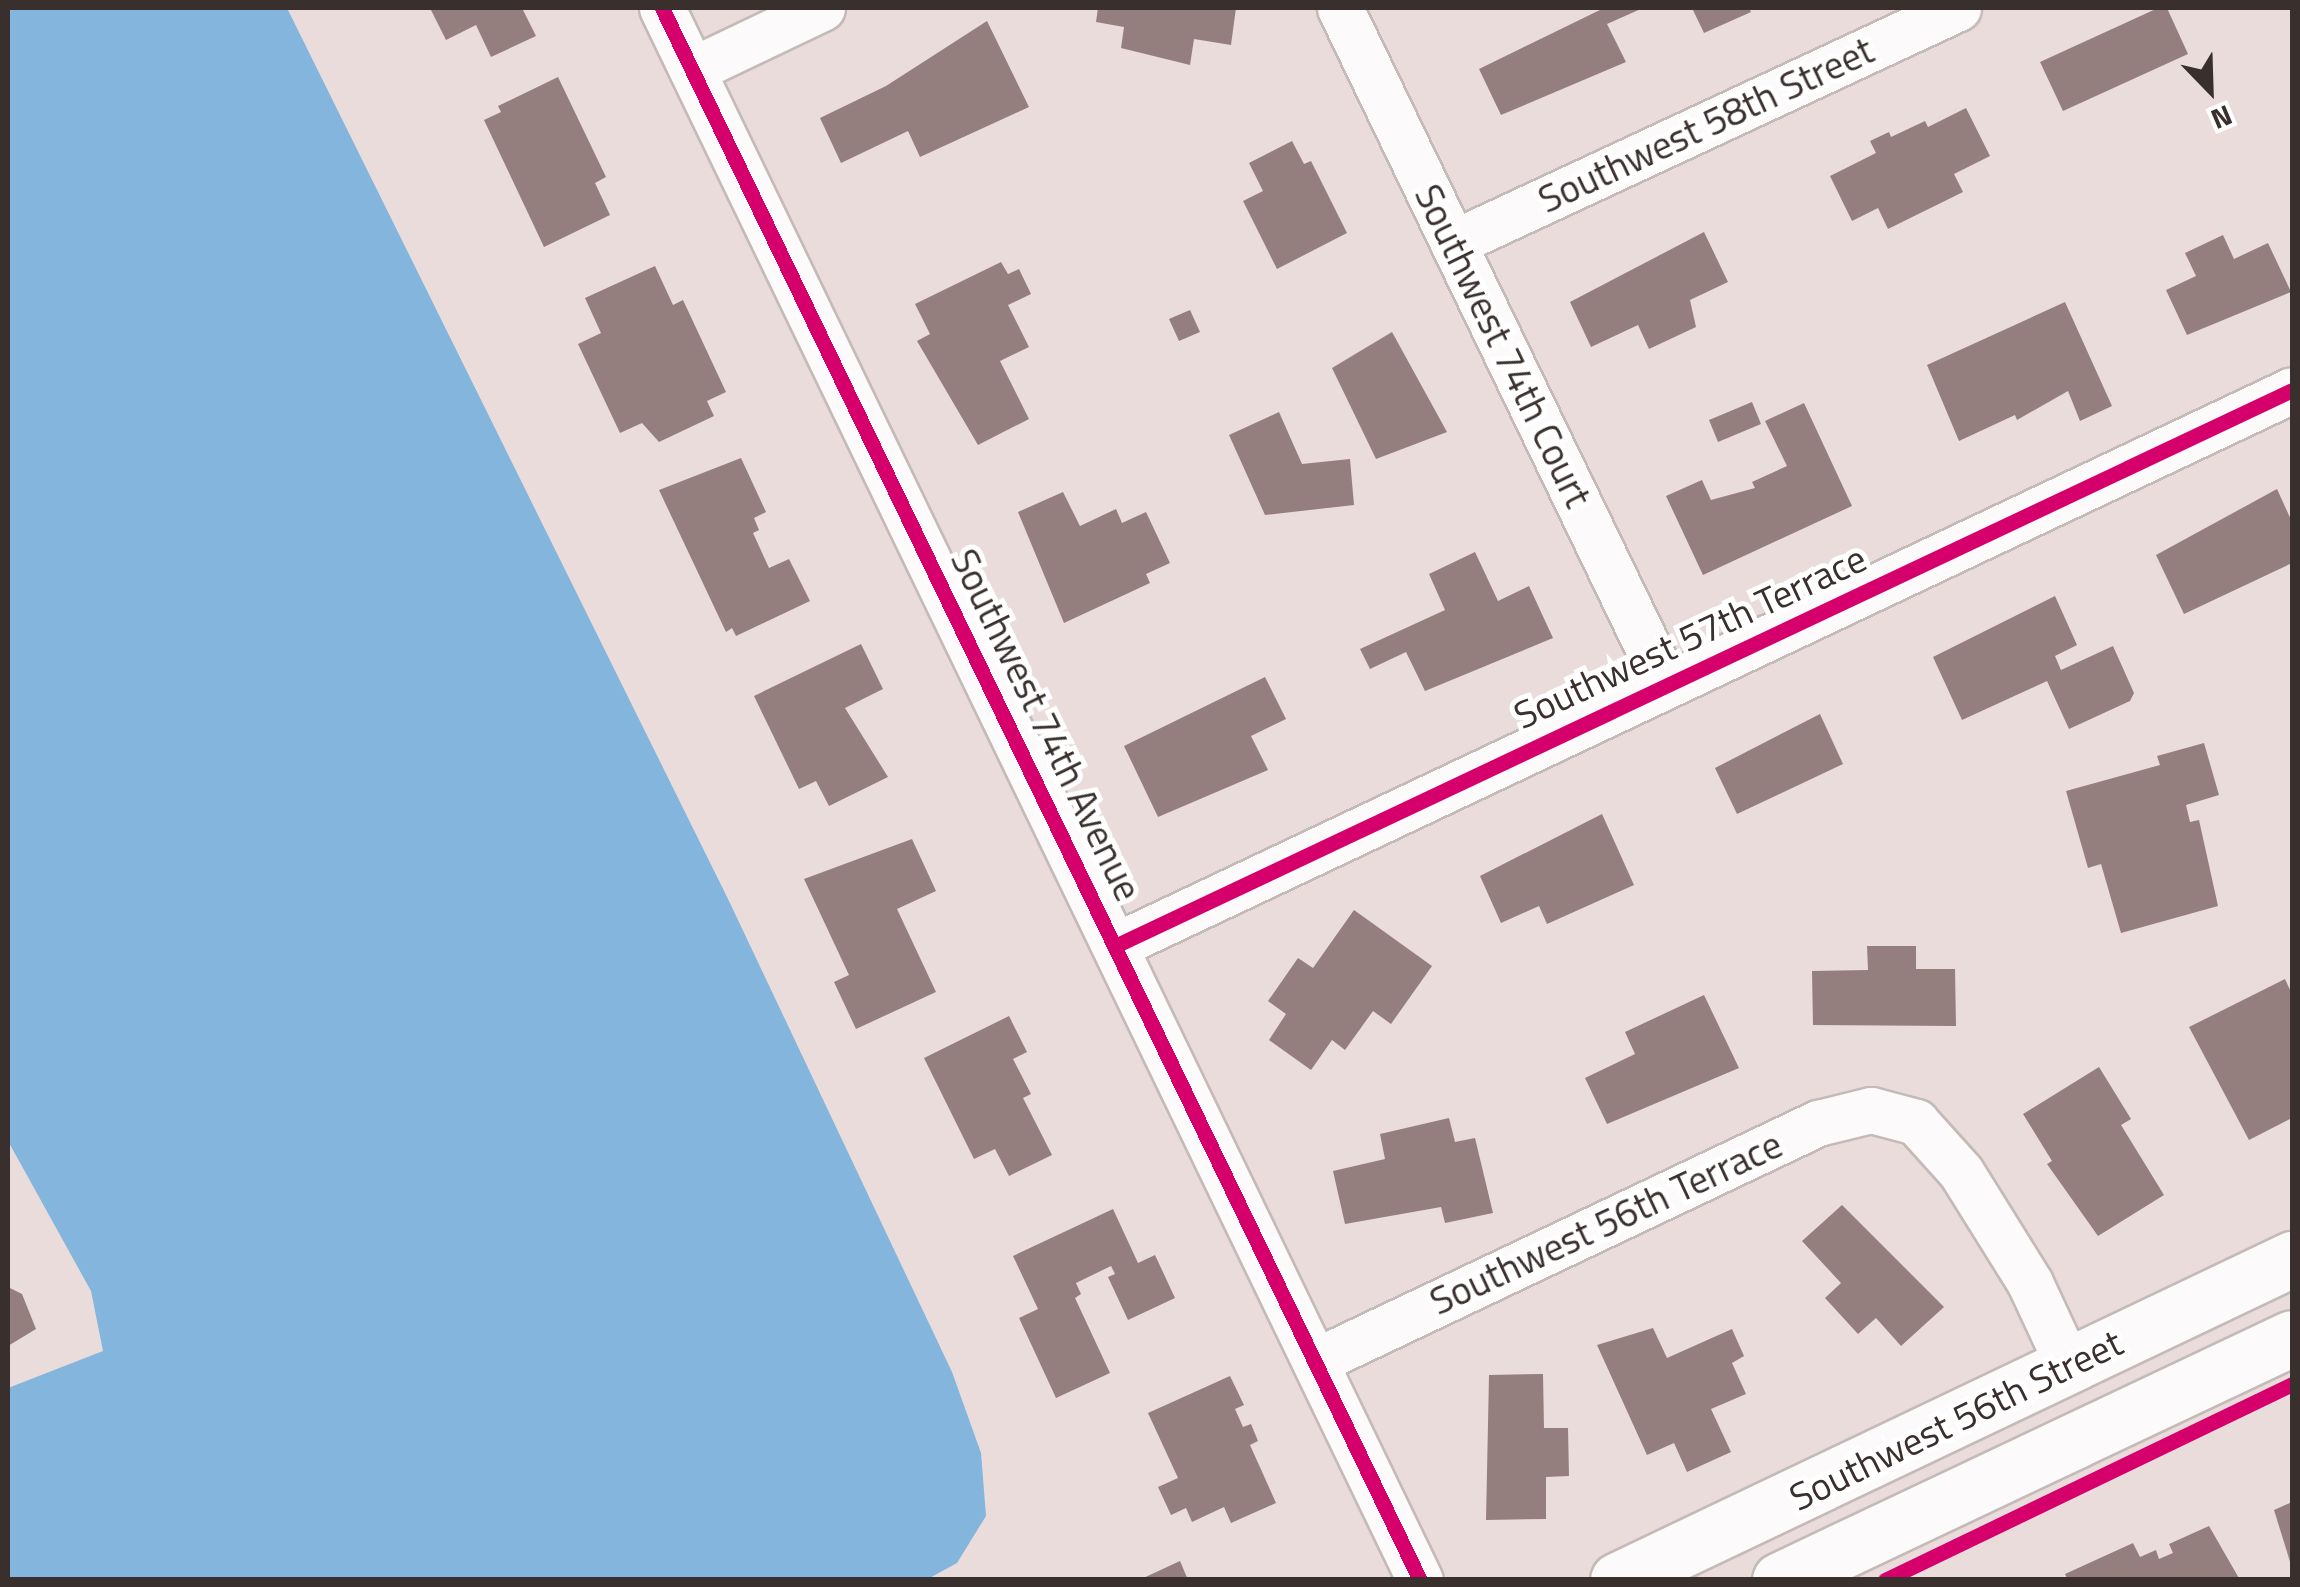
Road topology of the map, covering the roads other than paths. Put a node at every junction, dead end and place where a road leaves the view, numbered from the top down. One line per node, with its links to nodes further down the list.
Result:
1 (662, 8): 5 (street, Southwest 74th Avenue)
2 (822, 8): 5 (street)
3 (1340, 8): 6 (street, Southwest 74th Court)
4 (1958, 8): 6 (street, Southwest 58th Street)
5 (692, 70): 9 (street, Southwest 74th Avenue)
6 (1454, 243): 8 (street, Southwest 74th Court)
7 (2292, 390): 8 (street, Southwest 57th Terrace)
8 (1666, 685): 9 (street, Southwest 57th Terrace)
9 (1116, 945): 12 (street, Southwest 74th Avenue)
10 (2292, 1259): 13 (main road, Southwest 56th Street)
11 (2292, 1338): 14 (main road, Southwest 56th Street)
12 (1316, 1360): 13 (street, Southwest 56th Terrace); 15 (street, Southwest 74th Avenue)
13 (2068, 1365): 14 (main road); 16 (main road, Southwest 56th Street)
14 (2098, 1428): 17 (main road, Southwest 56th Street)
15 (1420, 1580)
16 (1618, 1580)
17 (1780, 1580)

